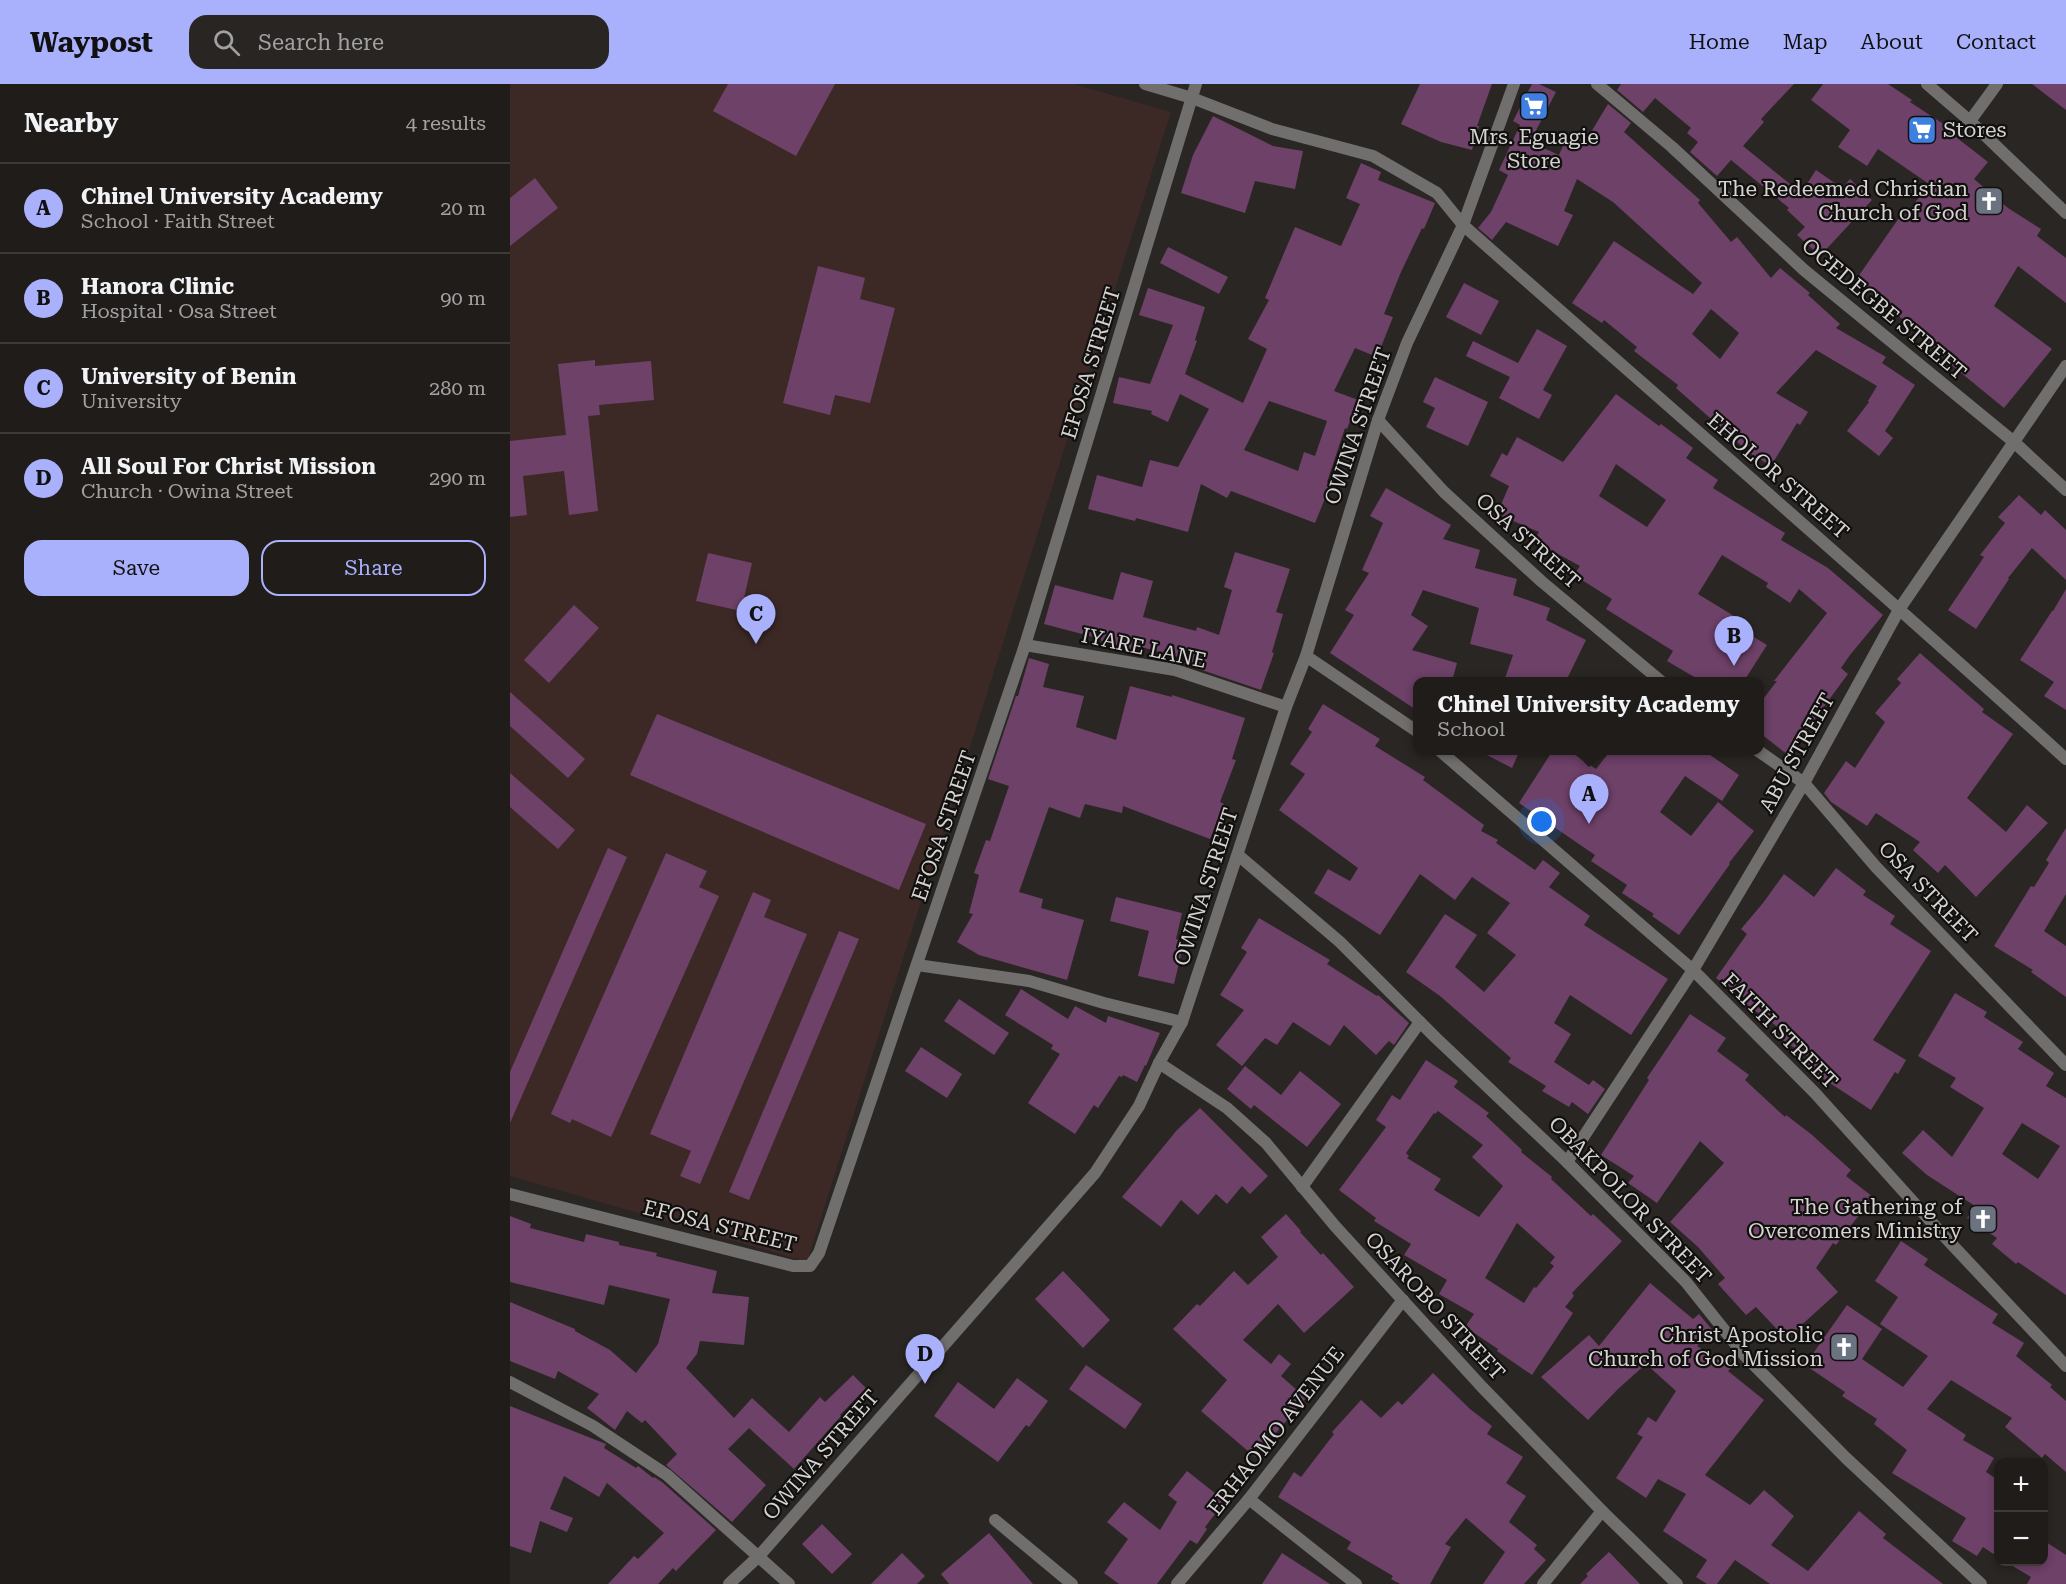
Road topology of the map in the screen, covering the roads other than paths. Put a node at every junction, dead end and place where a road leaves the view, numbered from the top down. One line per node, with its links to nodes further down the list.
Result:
1 (1145, 84): 7 (street, EHOLOR STREET)
2 (1196, 84): 7 (street, EFOSA STREET)
3 (1514, 84): 10 (street, OWINA STREET)
4 (1598, 84): 13 (street, OGEDEGBE STREET)
5 (1927, 84): 8 (street)
6 (1997, 84): 8 (street)
7 (1192, 98): 10 (street, EHOLOR STREET); 16 (street, EFOSA STREET)
8 (1970, 121): 9 (street)
9 (2066, 213)
10 (1463, 225): 12 (street, OWINA STREET); 15 (street, EHOLOR STREET)
11 (2066, 366): 13 (street, ABU STREET)
12 (1378, 420): 17 (street, OWINA STREET); 18 (street, OSA STREET)
13 (2014, 442): 14 (street, OGEDEGBE STREET); 15 (street, ABU STREET)
14 (2066, 490)
15 (1900, 608): 23 (street, EHOLOR STREET); 24 (street, ABU STREET)
16 (1025, 645): 19 (street, IYARE LANE); 26 (street, EFOSA STREET)
17 (1306, 656): 19 (street, OWINA STREET); 20 (street)
18 (1657, 677)
19 (1286, 707): 25 (street, OWINA STREET)
20 (1413, 729)
21 (1445, 755): 27 (street, FAITH STREET)
22 (1764, 755): 24 (street, OSA STREET)
23 (2066, 759)
24 (1804, 783): 27 (street, ABU STREET); 31 (street, OSA STREET)
25 (1238, 855): 28 (street, OWINA STREET); 29 (street, OBAKPOLOR STREET)
26 (917, 965): 28 (street); 34 (street, EFOSA STREET)
27 (1693, 970): 32 (street, ABU STREET); 36 (street, FAITH STREET)
28 (1182, 1022): 30 (street, OWINA STREET)
29 (1420, 1022): 32 (street, OBAKPOLOR STREET); 33 (street)
30 (1159, 1064): 33 (street, OSAROBO STREET); 41 (street, OWINA STREET)
31 (2066, 1065)
32 (1567, 1162): 49 (street, OBAKPOLOR STREET)
33 (1302, 1187): 35 (street, OSAROBO STREET)
34 (510, 1194)
35 (1403, 1300): 38 (street, ERHAOMO AVENUE); 39 (street, OSAROBO STREET)
36 (2066, 1366)
37 (510, 1382): 41 (street)
38 (1249, 1499): 45 (street, ERHAOMO AVENUE); 46 (street)
39 (1602, 1511): 47 (street); 48 (street, OSAROBO STREET)
40 (995, 1520): 44 (street)
41 (759, 1556): 42 (street, OWINA STREET); 43 (street)
42 (729, 1584)
43 (789, 1584)
44 (1072, 1584)
45 (1177, 1584)
46 (1356, 1584)
47 (1543, 1584)
48 (1677, 1584)
49 (1981, 1584)

